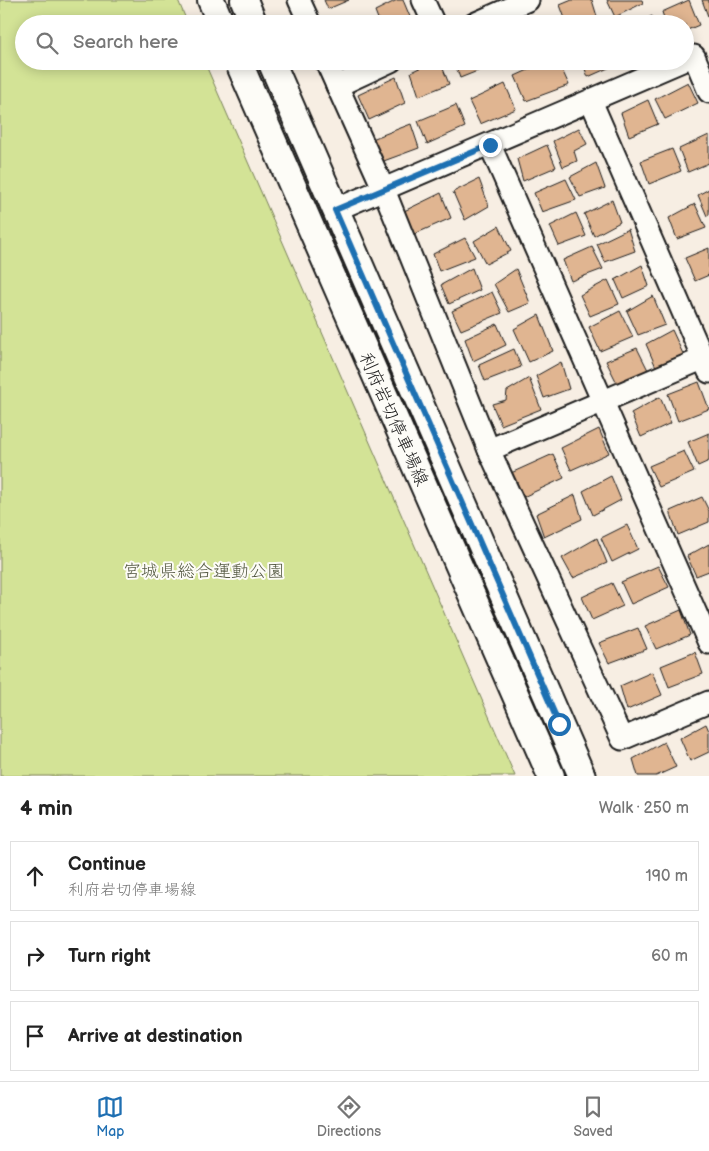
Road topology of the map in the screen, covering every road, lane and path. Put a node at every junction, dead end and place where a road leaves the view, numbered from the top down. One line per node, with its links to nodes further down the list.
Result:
1 (210, 0): 6 (main road)
2 (244, 0): 7 (main road)
3 (299, 0): 8 (street)
4 (424, 0): 9 (street)
5 (528, 0): 10 (street)
6 (217, 15)
7 (250, 15)
8 (306, 15)
9 (430, 15)
10 (494, 15)
11 (694, 61): 18 (street)
12 (242, 70): 28 (main road, 利府岩切停車場線)
13 (275, 70): 22 (main road, 利府岩切停車場線)
14 (330, 70): 17 (street)
15 (372, 70): 17 (street)
16 (662, 70): 19 (street)
17 (337, 86): 21 (street)
18 (709, 92)
19 (591, 101): 20 (street); 23 (street)
20 (490, 145): 21 (street); 24 (street)
21 (384, 190): 22 (street); 25 (street)
22 (335, 210): 29 (main road, 利府岩切停車場線)
23 (707, 362): 24 (street)
24 (603, 401): 25 (street); 26 (street)
25 (489, 450): 27 (street)
26 (709, 643)
27 (709, 702)
28 (551, 776)
29 (582, 776)

